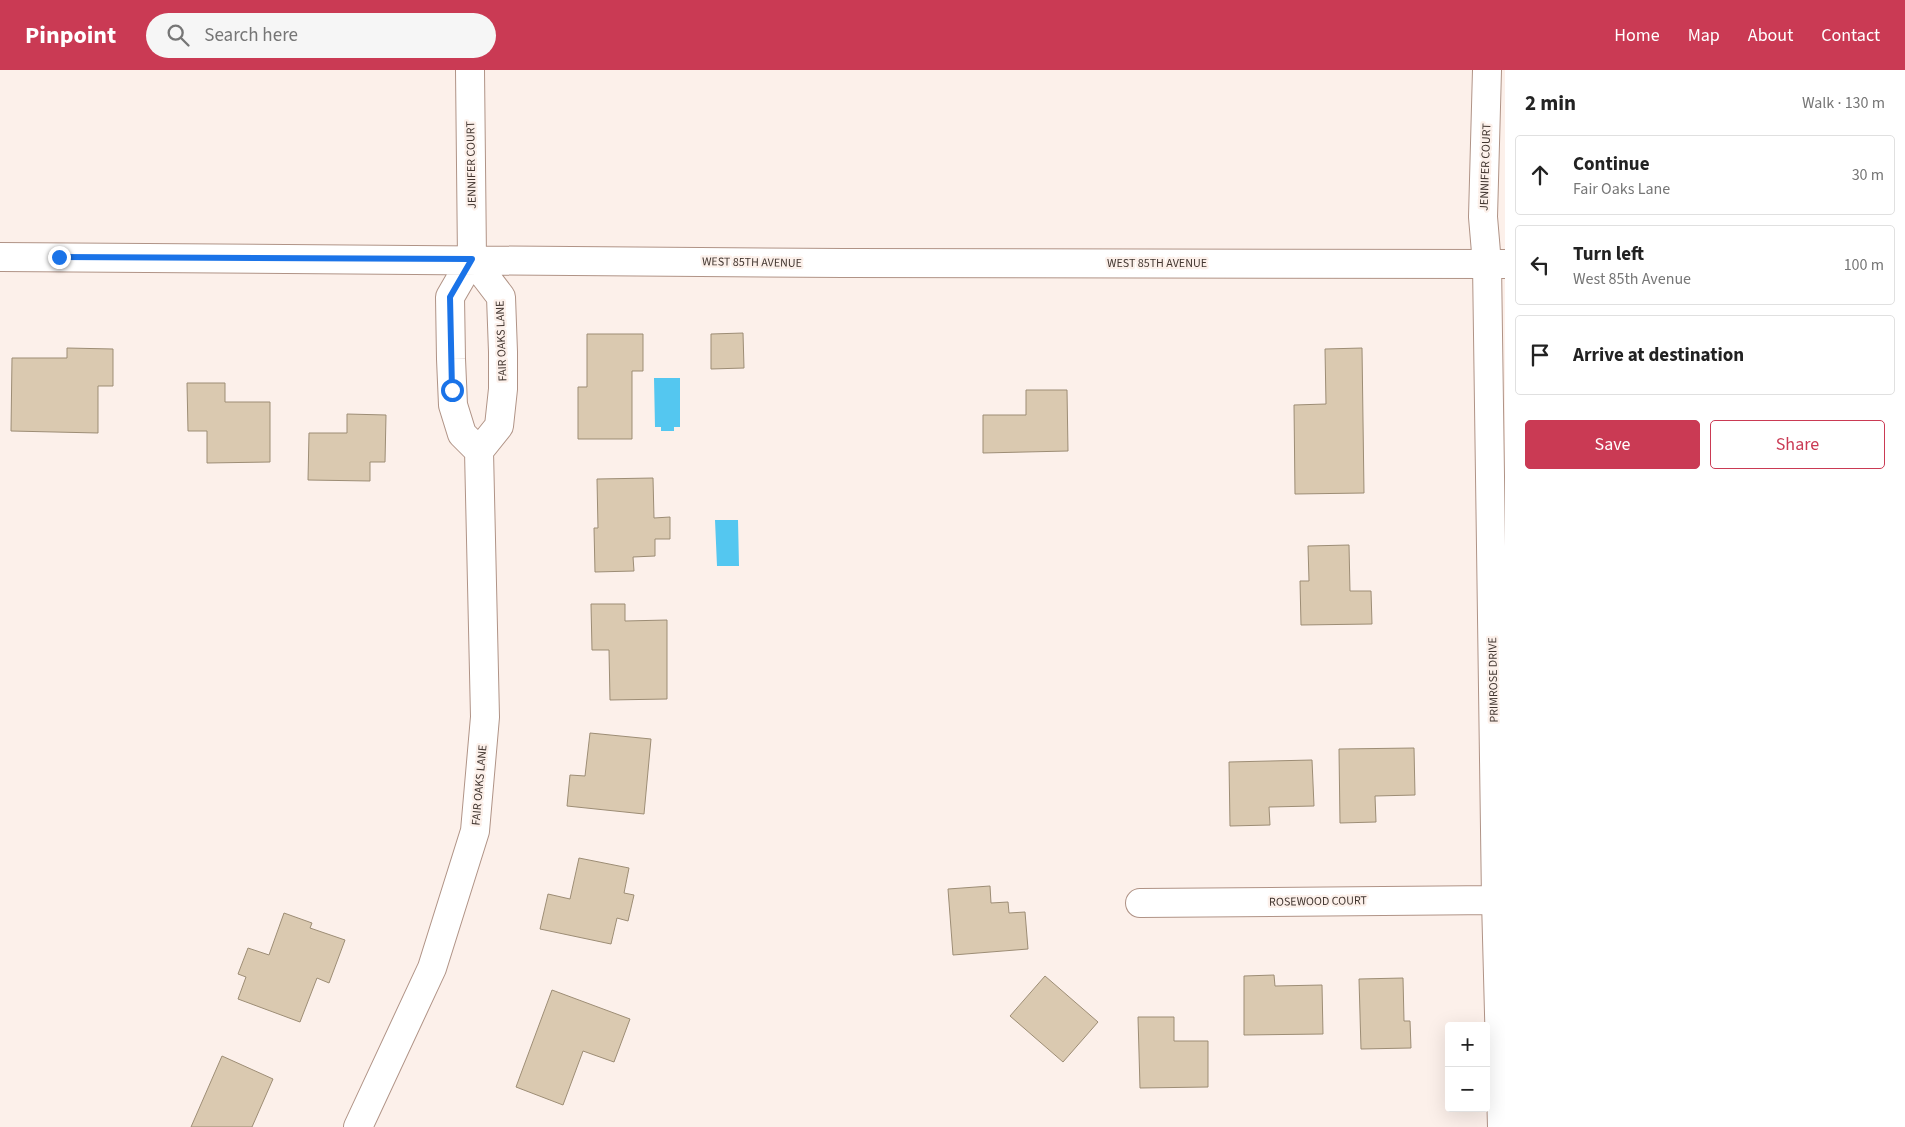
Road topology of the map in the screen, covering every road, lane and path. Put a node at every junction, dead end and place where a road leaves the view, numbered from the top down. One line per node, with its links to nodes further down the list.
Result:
1 (470, 70): 4 (street, JENNIFER COURT)
2 (1487, 70): 5 (street, JENNIFER COURT)
3 (0, 257): 4 (street, WEST 85TH AVENUE)
4 (472, 259): 5 (street, WEST 85TH AVENUE); 6 (street); 6 (street, FAIR OAKS LANE)
5 (1496, 264): 7 (street, PRIMROSE DRIVE)
6 (479, 450): 9 (street, FAIR OAKS LANE)
7 (1496, 900): 8 (street, ROSEWOOD COURT); 10 (street, PRIMROSE DRIVE)
8 (1140, 903)
9 (358, 1127)
10 (1502, 1127)

